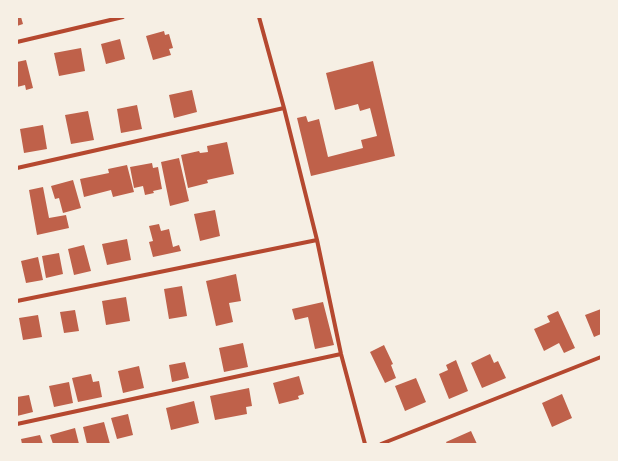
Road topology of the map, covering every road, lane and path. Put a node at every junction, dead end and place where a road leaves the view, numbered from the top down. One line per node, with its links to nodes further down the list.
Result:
1 (123, 17): 3 (street)
2 (259, 17): 4 (street)
3 (17, 42)
4 (284, 108): 5 (street); 6 (street)
5 (17, 168)
6 (317, 240): 7 (street); 8 (street)
7 (17, 301)
8 (341, 354): 10 (street); 11 (street)
9 (601, 357): 12 (street)
10 (17, 424)
11 (365, 444)
12 (381, 444)

